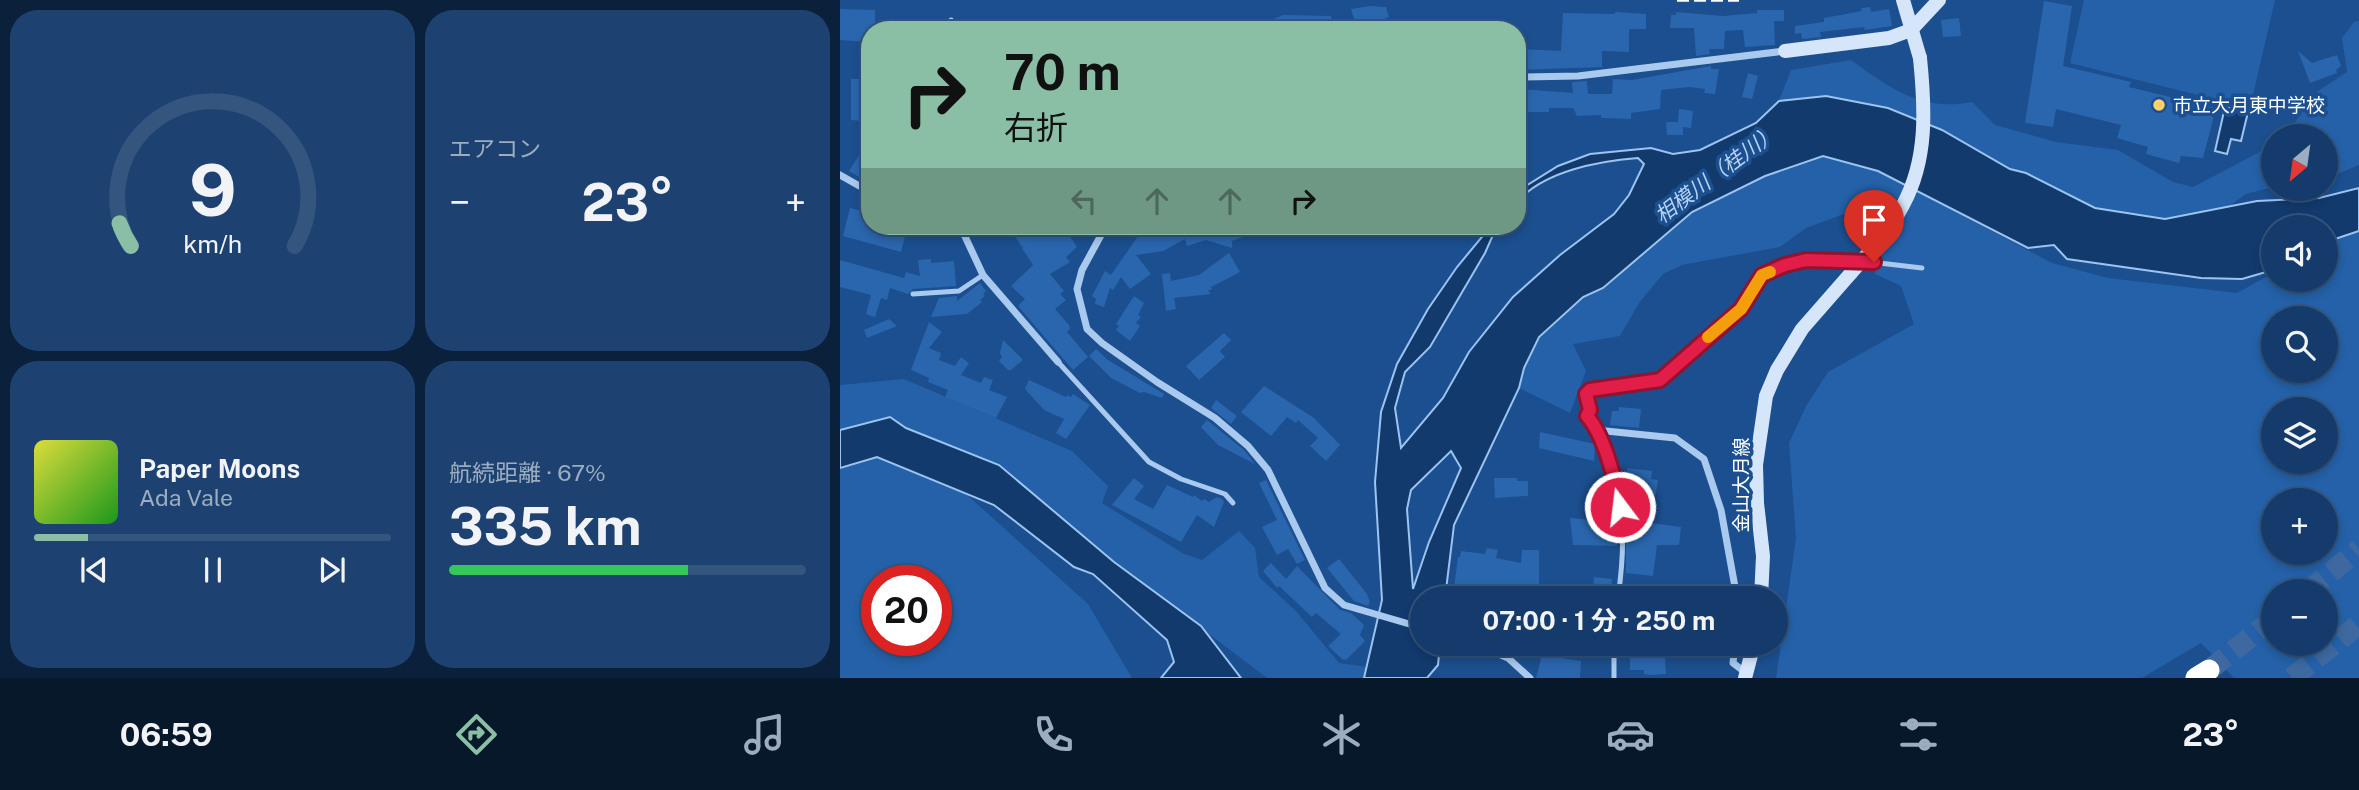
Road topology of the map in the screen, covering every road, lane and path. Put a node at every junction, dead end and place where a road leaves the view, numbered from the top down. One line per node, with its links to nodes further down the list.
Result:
1 (1903, 0): 3 (main road)
2 (1939, 0): 3 (main road)
3 (1911, 30): 4 (main road); 18 (main road, 金山大月線, bridge)
4 (1785, 51): 5 (street)
5 (1526, 77)
6 (840, 175): 7 (street)
7 (861, 187)
8 (964, 235): 11 (street)
9 (1100, 235): 19 (street)
10 (1922, 268): 14 (lane)
11 (983, 275): 12 (lane); 13 (street)
12 (913, 294)
13 (1058, 362): 15 (lane)
14 (1596, 430): 16 (lane); 17 (street)
15 (1233, 503)
16 (1619, 586)
17 (1735, 586)
18 (1762, 586)
19 (1410, 624)
20 (1503, 656): 25 (street)
21 (1614, 656): 26 (lane)
22 (1734, 656): 24 (street)
23 (1751, 656): 24 (main road)
24 (1746, 676)
25 (1530, 678)
26 (1614, 678)

